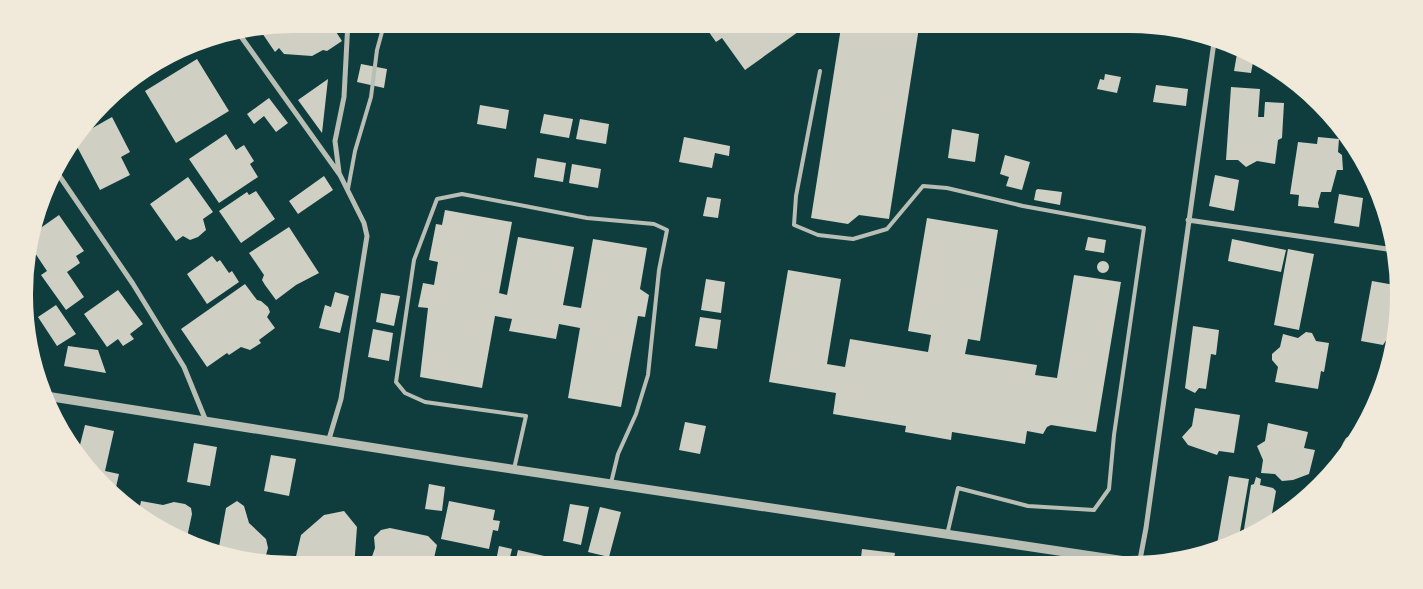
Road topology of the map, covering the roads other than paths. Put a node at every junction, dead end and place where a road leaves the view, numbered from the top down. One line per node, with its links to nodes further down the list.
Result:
1 (348, 30): 7 (street)
2 (383, 30): 8 (lane)
3 (240, 36): 7 (street)
4 (1213, 44): 9 (street)
5 (820, 71): 16 (lane)
6 (59, 175): 12 (street)
7 (340, 175): 8 (street)
8 (347, 191): 13 (street)
9 (1188, 220): 10 (street); 17 (street)
10 (1389, 249)
11 (50, 397): 12 (street)
12 (206, 421): 13 (street)
13 (329, 439): 14 (street)
14 (514, 469): 15 (street); 15 (lane)
15 (611, 483): 16 (street)
16 (947, 535): 18 (street)
17 (1140, 558)
18 (1106, 559)

